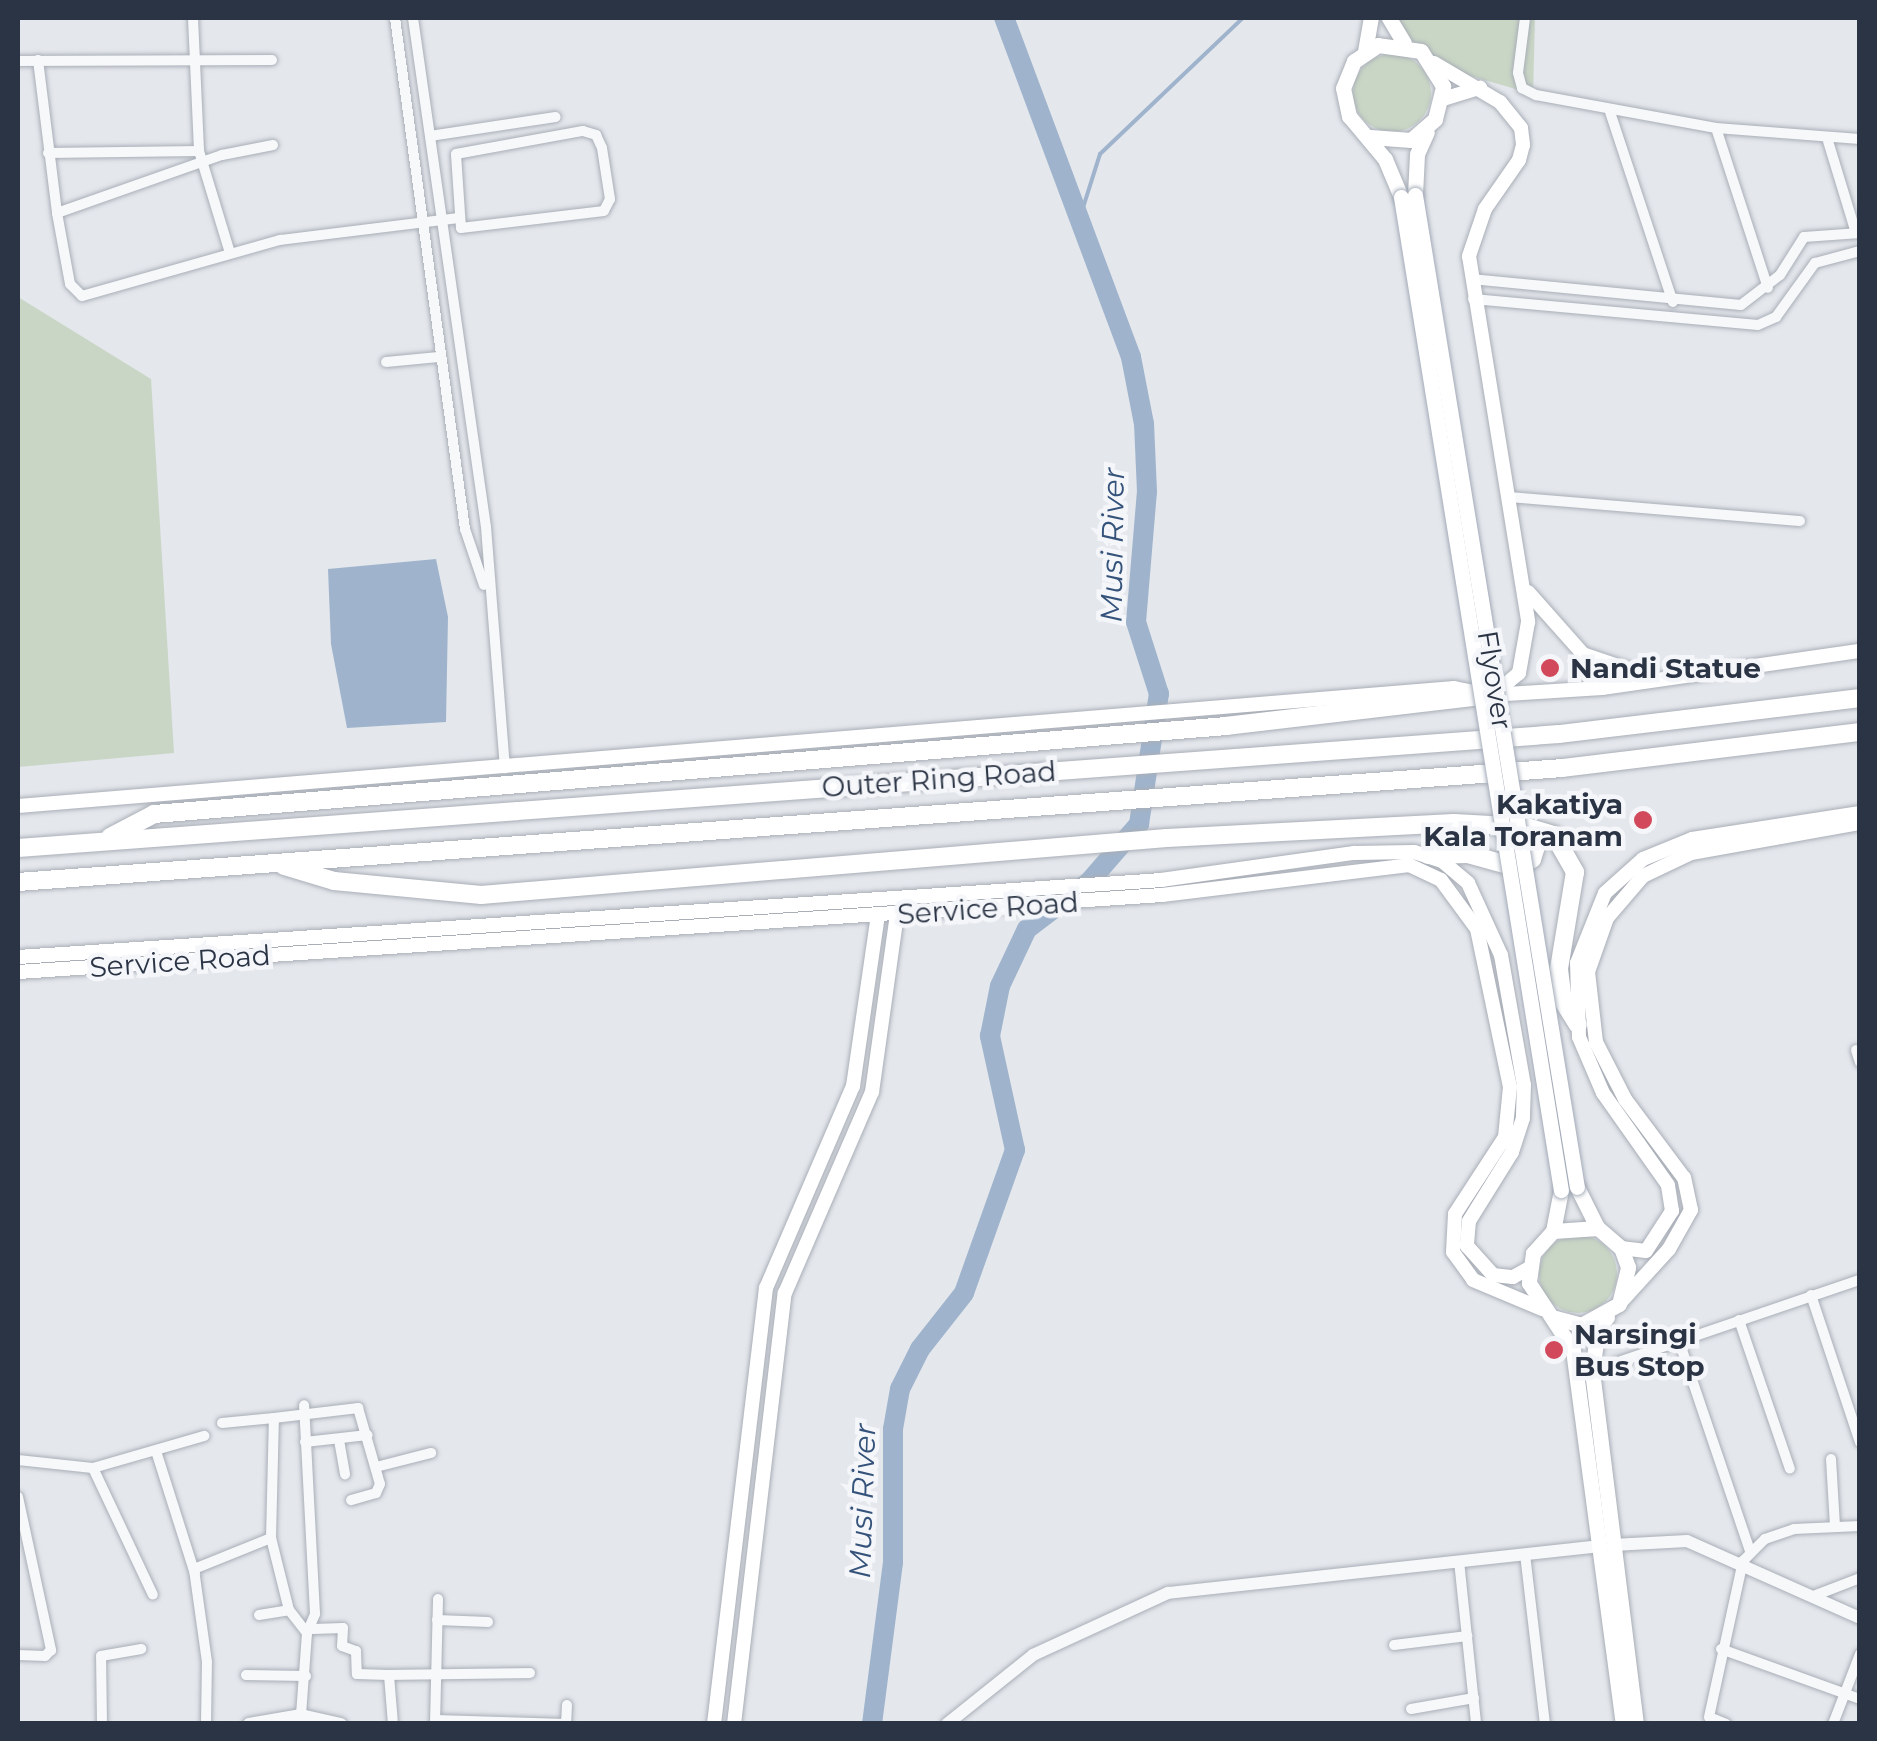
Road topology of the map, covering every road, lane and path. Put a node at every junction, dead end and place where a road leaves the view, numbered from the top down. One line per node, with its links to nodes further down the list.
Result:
1 (193, 18): 10 (street)
2 (394, 18): 17 (street)
3 (413, 18): 16 (street)
4 (1372, 18): 8 (main road)
5 (1389, 18): 7 (main road)
6 (1525, 18): 18 (street)
7 (1407, 46): 8 (main road); 13 (main road)
8 (1365, 51): 23 (main road)
9 (38, 60): 10 (street); 12 (street); 27 (street)
10 (194, 60): 11 (street); 28 (street)
11 (272, 60)
12 (18, 61)
13 (1434, 63): 14 (main road); 15 (main road)
14 (1480, 88): 15 (main road); 41 (main road)
15 (1443, 99): 20 (main road)
16 (426, 106): 17 (street); 22 (street)
17 (407, 108): 35 (street)
18 (1610, 112): 21 (street); 44 (street)
19 (556, 117): 22 (street)
20 (1428, 128): 23 (main road); 29 (main road, Flyover)
21 (1716, 128): 25 (street); 42 (street)
22 (430, 136): 31 (street)
23 (1370, 137): 29 (main road, Flyover)
24 (1860, 140): 25 (street)
25 (1828, 141): 36 (street)
26 (273, 146): 28 (street)
27 (48, 153): 28 (street); 32 (street)
28 (200, 156): 32 (street); 37 (street)
29 (1408, 196): 78 (main road, Flyover, bridge)
30 (457, 198): 31 (street); 33 (street); 33 (street)
31 (439, 200): 34 (street)
32 (57, 213): 37 (street)
33 (460, 218): 34 (street)
34 (442, 220): 35 (street); 39 (street)
35 (422, 222): 37 (street); 40 (street)
36 (1858, 233): 42 (street)
37 (229, 250)
38 (1860, 251): 43 (street)
39 (448, 264): 40 (street); 47 (street)
40 (427, 267): 45 (street)
41 (1471, 279): 43 (main road); 44 (street)
42 (1768, 288): 44 (street)
43 (1473, 299): 49 (main road)
44 (1673, 302)
45 (439, 357): 46 (street); 48 (street)
46 (386, 362)
47 (470, 415): 48 (street); 52 (street)
48 (448, 418): 52 (street)
49 (1508, 497): 50 (street); 51 (main road)
50 (1800, 521)
51 (1524, 582): 54 (main road); 55 (main road)
52 (487, 596): 59 (street)
53 (1860, 651): 54 (main road)
54 (1659, 680): 55 (main road)
55 (1492, 696): 57 (highway)
56 (1860, 698): 64 (highway, Outer Ring Road)
57 (1224, 718): 59 (main road); 64 (highway)
58 (1860, 732): 67 (highway, Outer Ring Road)
59 (505, 768): 60 (main road)
60 (18, 806)
61 (1860, 814): 75 (main road)
62 (1860, 824): 85 (main road)
63 (1540, 832): 66 (highway); 67 (highway); 75 (highway)
64 (105, 840): 65 (highway, Outer Ring Road)
65 (18, 848)
66 (1428, 855): 69 (main road, Service Road); 82 (main road)
67 (272, 863): 68 (highway, Outer Ring Road)
68 (18, 882)
69 (1162, 888): 70 (main road, Service Road); 86 (main road, Service Road)
70 (950, 903): 71 (main road, Service Road); 73 (main road, Service Road)
71 (898, 914): 72 (main road, Service Road); 152 (main road)
72 (878, 915): 74 (main road, Service Road); 151 (main road)
73 (18, 958)
74 (18, 972)
75 (1578, 1025): 81 (main road)
76 (1856, 1050): 77 (street)
77 (1860, 1062)
78 (1569, 1188): 79 (main road, Flyover); 80 (main road, Flyover)
79 (1598, 1228): 80 (main road); 81 (main road)
80 (1554, 1230): 82 (main road)
81 (1621, 1248): 85 (main road)
82 (1528, 1268): 86 (main road)
83 (1860, 1280): 84 (street)
84 (1811, 1295): 87 (street); 98 (street)
85 (1614, 1309): 86 (main road); 89 (main road)
86 (1547, 1313): 112 (main road)
87 (1739, 1320): 88 (street); 105 (street)
88 (1679, 1341): 89 (street); 114 (street)
89 (1592, 1371): 112 (main road)
90 (304, 1405): 92 (street)
91 (274, 1418): 92 (street); 93 (street); 111 (street)
92 (305, 1418): 94 (street); 97 (street)
93 (222, 1423)
94 (368, 1435): 96 (street); 103 (street)
95 (204, 1436): 99 (street)
96 (338, 1440): 97 (street); 106 (street)
97 (305, 1442): 127 (street)
98 (1860, 1442)
99 (156, 1451): 104 (street); 116 (street)
100 (431, 1454): 103 (street)
101 (1831, 1459): 110 (street)
102 (18, 1460): 104 (street)
103 (376, 1466): 108 (street)
104 (93, 1468): 118 (street)
105 (1790, 1469)
106 (345, 1474)
107 (18, 1498): 133 (street)
108 (351, 1500)
109 (1860, 1526): 110 (street)
110 (1835, 1527): 114 (street)
111 (270, 1538): 116 (street); 122 (street)
112 (1606, 1546): 113 (street); 114 (street); 156 (main road); 157 (main road)
113 (1525, 1554): 115 (street); 155 (street)
114 (1747, 1556): 119 (street); 131 (street)
115 (1459, 1561): 128 (street); 153 (street)
116 (194, 1570): 120 (street); 147 (street)
117 (1860, 1578): 119 (street)
118 (154, 1594)
119 (1816, 1595): 124 (street)
120 (202, 1598)
121 (438, 1599): 125 (street)
122 (289, 1610): 123 (street); 127 (street)
123 (258, 1615)
124 (1860, 1618)
125 (437, 1620): 126 (street); 134 (street)
126 (488, 1622)
127 (310, 1631): 137 (street); 138 (street)
128 (1467, 1636): 129 (street); 140 (street)
129 (1394, 1645)
130 (142, 1649): 146 (street)
131 (1721, 1649): 139 (street); 158 (street)
132 (1860, 1654): 139 (street)
133 (18, 1655)
134 (437, 1672): 135 (street); 137 (street); 145 (street)
135 (530, 1673)
136 (246, 1675): 138 (street)
137 (388, 1675): 150 (street)
138 (306, 1676): 144 (street)
139 (1844, 1694): 141 (street); 159 (street)
140 (1474, 1698): 143 (street); 154 (street)
141 (1860, 1699)
142 (566, 1705): 145 (street)
143 (1411, 1709)
144 (301, 1715): 148 (street); 149 (street)
145 (436, 1722)
146 (102, 1724)
147 (206, 1724)
148 (249, 1724)
149 (341, 1724)
150 (393, 1724)
151 (714, 1724)
152 (734, 1724)
153 (947, 1724)
154 (1476, 1724)
155 (1545, 1724)
156 (1623, 1724)
157 (1636, 1724)
158 (1726, 1724)
159 (1833, 1724)

